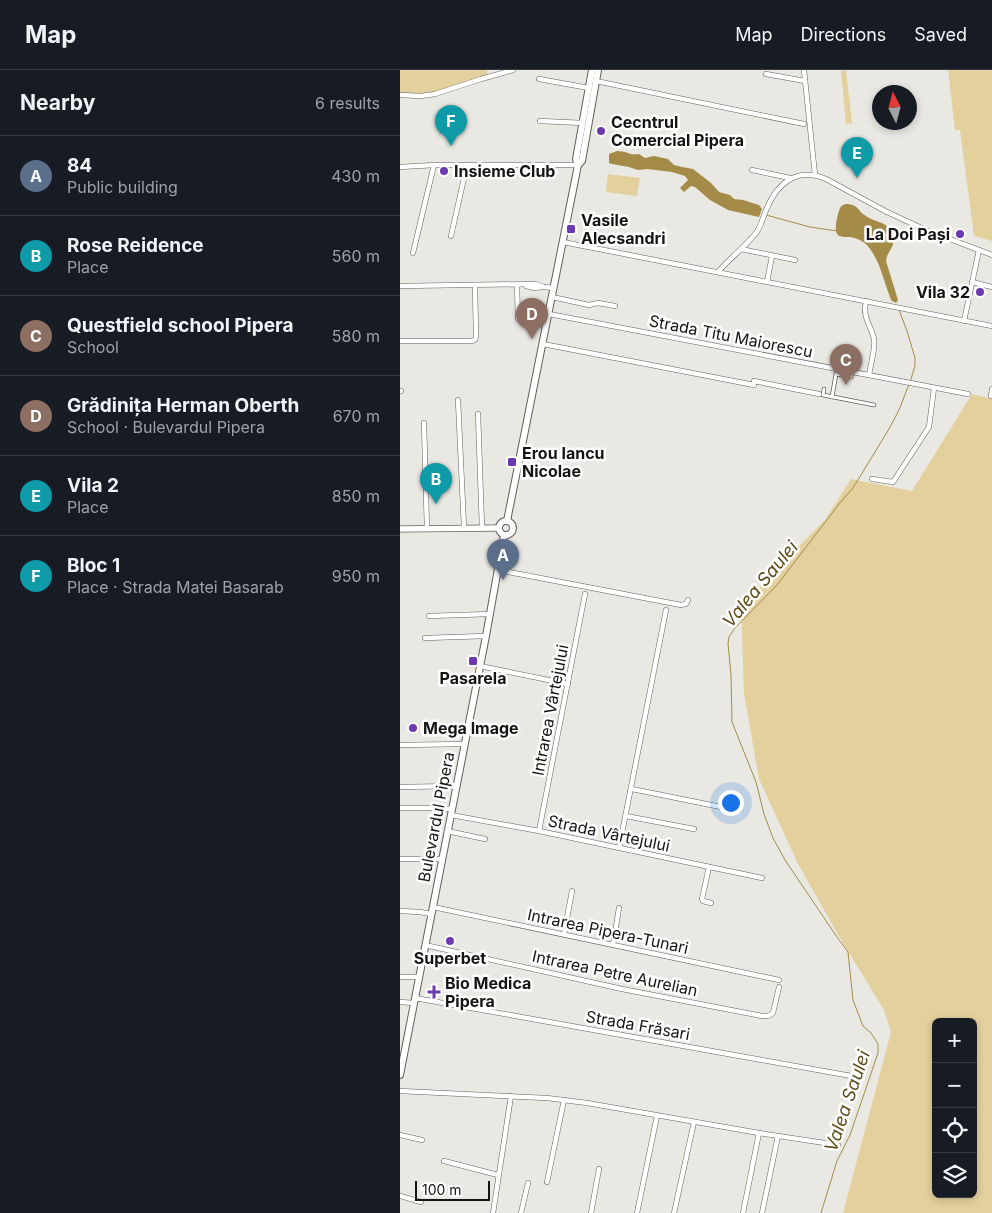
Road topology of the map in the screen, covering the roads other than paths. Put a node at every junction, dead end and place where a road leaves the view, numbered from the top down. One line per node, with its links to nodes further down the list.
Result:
1 (513, 70): 10 (street)
2 (592, 70): 9 (main road)
3 (598, 70): 7 (main road)
4 (804, 70): 8 (street)
5 (766, 74): 8 (street)
6 (539, 79): 9 (street)
7 (596, 81): 13 (street); 16 (main road)
8 (805, 81): 19 (street)
9 (589, 88): 12 (main road)
10 (400, 95)
11 (540, 121): 12 (street)
12 (583, 123): 16 (main road)
13 (804, 124)
14 (434, 165): 15 (street); 17 (street); 25 (street)
15 (467, 165): 16 (street); 21 (street)
16 (578, 165): 22 (main road)
17 (400, 167)
18 (752, 170): 20 (street)
19 (815, 175): 20 (street); 24 (street)
20 (790, 178): 23 (street)
21 (450, 236)
22 (563, 242): 29 (street); 36 (main road)
23 (741, 250): 27 (street); 29 (street)
24 (979, 250): 26 (street); 31 (street)
25 (413, 253)
26 (992, 255)
27 (772, 256): 28 (street); 30 (street)
28 (794, 260)
29 (718, 272): 30 (street)
30 (767, 282): 38 (street)
31 (972, 282): 35 (street); 42 (street)
32 (475, 285): 33 (street); 34 (street); 44 (street)
33 (520, 285): 36 (street); 41 (street)
34 (400, 286)
35 (992, 287)
36 (554, 288): 37 (main road)
37 (552, 297): 39 (street); 40 (main road)
38 (866, 301): 42 (street); 47 (street)
39 (615, 306)
40 (549, 314): 45 (main road); 46 (street, Strada Titu Maiorescu)
41 (518, 319)
42 (964, 321): 43 (street)
43 (992, 326)
44 (400, 342)
45 (543, 344): 51 (street); 60 (main road)
46 (852, 372): 47 (street, Strada Titu Maiorescu); 54 (street)
47 (869, 375): 48 (street, Strada Titu Maiorescu)
48 (934, 388): 52 (street, Strada Titu Maiorescu); 59 (street)
49 (824, 389): 54 (street)
50 (992, 389): 53 (street)
51 (819, 394)
52 (968, 394)
53 (992, 396)
54 (832, 397): 56 (street)
55 (458, 400): 61 (street)
56 (874, 405)
57 (478, 414): 62 (street)
58 (424, 423): 65 (street)
59 (872, 479)
60 (507, 521): 63 (main road); 66 (main road)
61 (464, 528): 62 (street); 65 (street)
62 (482, 528): 63 (street)
63 (499, 528): 66 (main road)
64 (400, 529): 65 (street)
65 (427, 529)
66 (504, 534): 67 (main road, Bulevardul Pipera)
67 (498, 570): 69 (street); 71 (main road, Bulevardul Pipera)
68 (585, 594): 76 (street, Intrarea Vârtejului)
69 (688, 600)
70 (666, 610): 81 (street)
71 (490, 614): 72 (street); 73 (main road, Bulevardul Pipera)
72 (429, 616)
73 (486, 636): 74 (street); 75 (main road, Bulevardul Pipera)
74 (425, 638)
75 (480, 666): 76 (street); 77 (main road, Bulevardul Pipera)
76 (568, 684): 88 (street, Intrarea Vârtejului)
77 (464, 744): 78 (street); 79 (main road, Bulevardul Pipera)
78 (400, 745)
79 (456, 786): 80 (street); 84 (main road, Bulevardul Pipera)
80 (400, 787)
81 (632, 789): 83 (street); 85 (street)
82 (400, 808): 84 (street, Strada Vârtejului)
83 (736, 810)
84 (451, 812): 87 (main road, Bulevardul Pipera); 88 (street, Strada Vârtejului)
85 (626, 816): 86 (street); 90 (street)
86 (694, 829)
87 (448, 831): 89 (street); 91 (main road, Bulevardul Pipera)
88 (539, 831): 90 (street, Strada Vârtejului)
89 (485, 839)
90 (619, 848): 93 (street, Strada Vârtejului)
91 (442, 859): 92 (street); 97 (main road, Bulevardul Pipera)
92 (400, 860)
93 (709, 867): 94 (street, Strada Vârtejului); 96 (street)
94 (762, 878)
95 (572, 891): 101 (street)
96 (711, 903)
97 (433, 907): 100 (main road, Bulevardul Pipera); 101 (street, Intrarea Pipera-Tunari)
98 (619, 908): 103 (street)
99 (400, 911): 100 (street)
100 (431, 914): 102 (main road, Bulevardul Pipera)
101 (564, 934): 103 (street, Intrarea Pipera-Tunari)
102 (425, 945): 105 (main road, Bulevardul Pipera); 107 (street, Intrarea Petre Aurelian)
103 (613, 945): 106 (street, Intrarea Pipera-Tunari)
104 (400, 977): 105 (street)
105 (419, 978): 108 (main road, Bulevardul Pipera)
106 (779, 980)
107 (779, 987)
108 (414, 1001): 109 (street, Strada Frăsari); 110 (main road, Bulevardul Pipera); 111 (street, Strada Frăsari)
109 (400, 1002)
110 (400, 1075)
111 (857, 1077)
112 (400, 1091): 113 (street)
113 (510, 1096): 114 (street); 124 (street)
114 (564, 1100): 115 (street); 125 (street)
115 (657, 1116): 116 (street); 132 (street)
116 (694, 1122): 117 (street); 133 (street)
117 (759, 1133): 119 (street); 134 (street)
118 (400, 1135): 120 (street)
119 (778, 1136): 121 (street); 135 (street)
120 (422, 1140)
121 (838, 1144)
122 (444, 1161): 124 (street)
123 (599, 1169): 131 (street)
124 (498, 1175): 129 (street)
125 (547, 1182)
126 (528, 1183): 130 (street)
127 (400, 1196): 128 (street)
128 (421, 1202)
129 (493, 1213)
130 (521, 1213)
131 (591, 1213)
132 (637, 1213)
133 (674, 1213)
134 (743, 1213)
135 (762, 1213)

